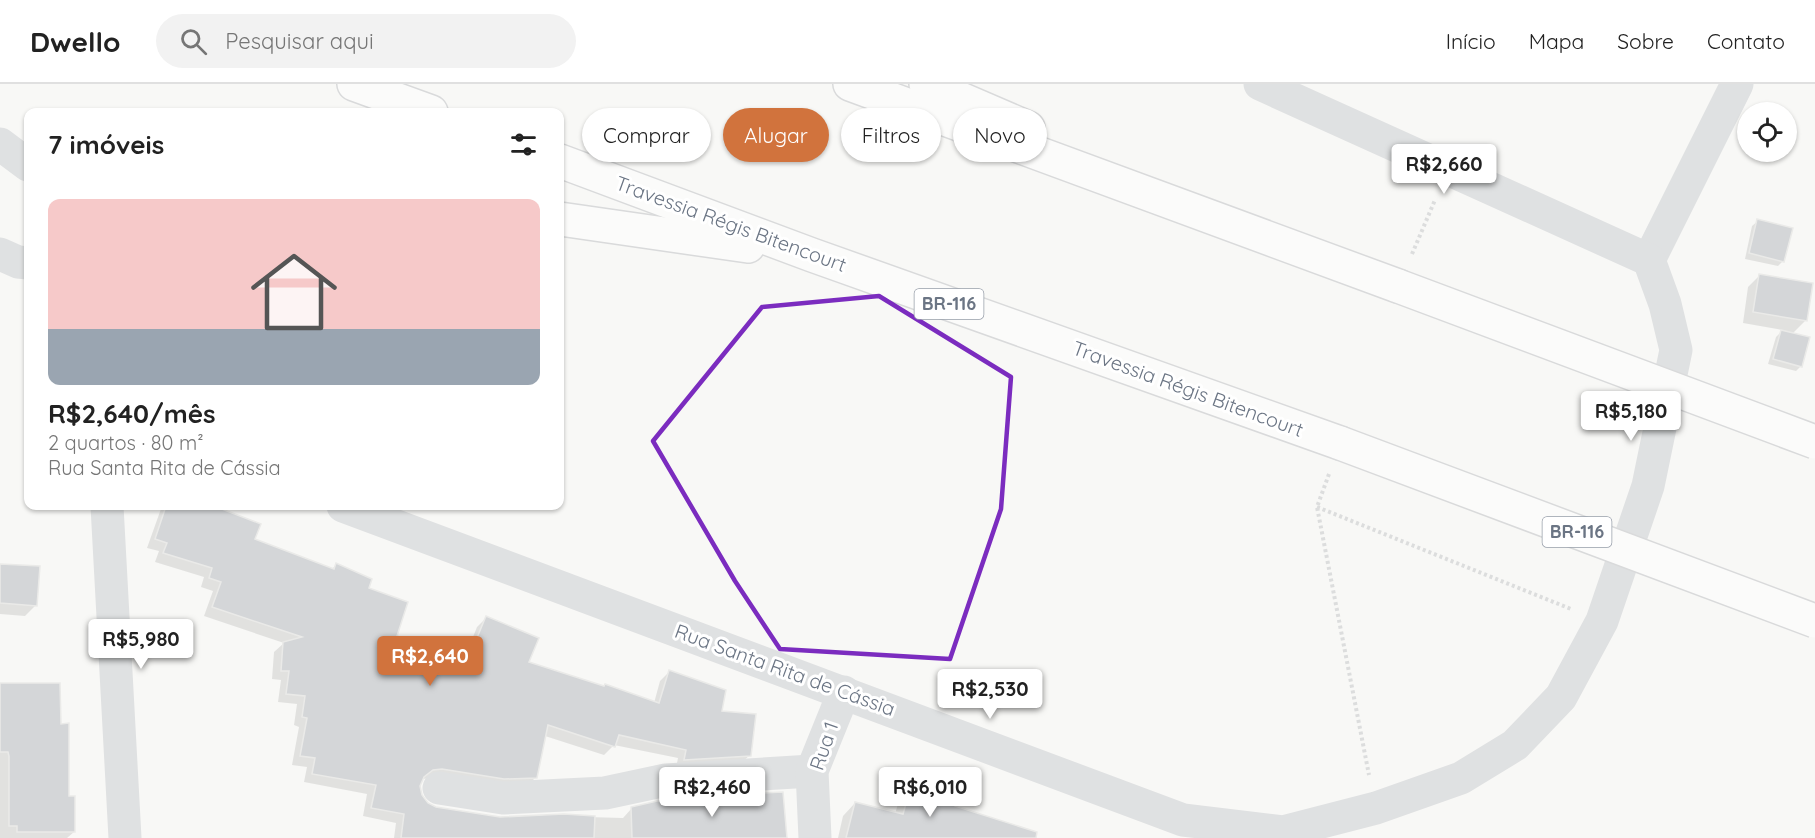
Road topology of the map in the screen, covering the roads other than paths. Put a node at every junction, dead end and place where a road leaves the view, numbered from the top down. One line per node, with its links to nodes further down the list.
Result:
1 (354, 84): 6 (highway)
2 (850, 84): 12 (highway)
3 (926, 84): 12 (highway)
4 (1260, 84): 15 (street)
5 (1737, 84): 15 (street)
6 (420, 108)
7 (0, 144): 8 (street)
8 (24, 162)
9 (564, 162): 14 (highway, Travessia Régis Bitencourt / BR-116)
10 (24, 166): 11 (street)
11 (0, 174)
12 (1131, 188): 16 (highway, bridge)
13 (564, 220): 14 (highway)
14 (813, 255): 19 (highway, Travessia Régis Bitencourt / BR-116, bridge)
15 (1649, 260): 20 (street, Rua Santa Rita de Cássia)
16 (1815, 442)
17 (107, 510): 23 (street)
18 (354, 510): 20 (street, Rua Santa Rita de Cássia)
19 (1815, 621)
20 (844, 692): 21 (street, Rua 1)
21 (813, 771): 22 (street); 24 (street, Rua 1)
22 (439, 788)
23 (125, 838)
24 (815, 838)

